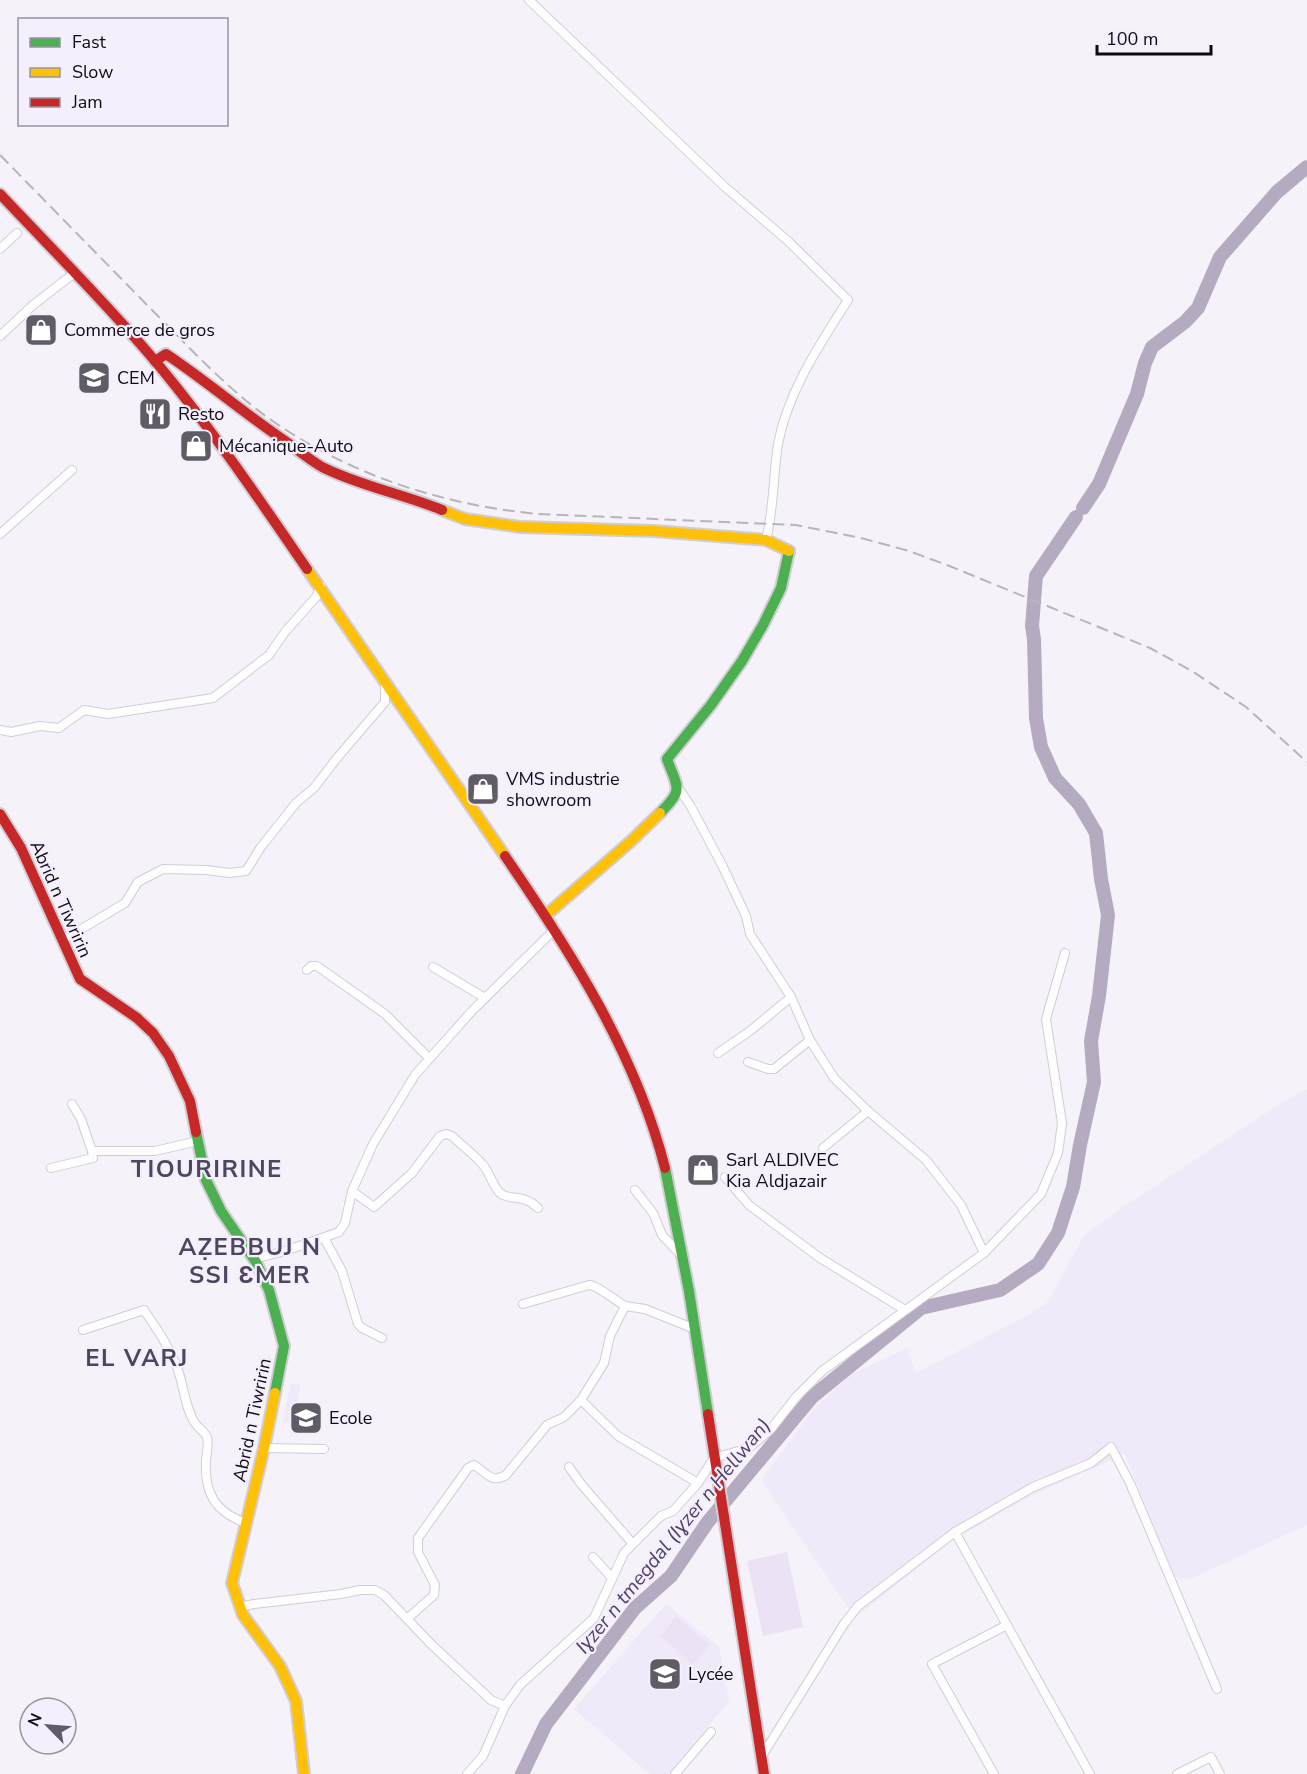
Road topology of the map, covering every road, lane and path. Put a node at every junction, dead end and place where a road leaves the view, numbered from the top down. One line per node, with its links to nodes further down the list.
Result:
1 (529, 0): 10 (street)
2 (1, 196): 5 (street)
3 (17, 233): 4 (street)
4 (0, 249)
5 (73, 274): 6 (street); 7 (street)
6 (0, 336)
7 (155, 362): 10 (street); 11 (street)
8 (72, 470): 9 (street)
9 (0, 534)
10 (766, 540): 14 (street)
11 (321, 586): 12 (street); 13 (street)
12 (386, 683): 16 (street); 18 (street)
13 (0, 730)
14 (678, 788): 16 (street); 22 (street)
15 (0, 814): 18 (street, Abrid n Tiwririn)
16 (545, 916): 17 (street)
17 (555, 929): 23 (street); 40 (street)
18 (62, 937): 30 (street, Abrid n Tiwririn)
19 (1065, 953): 39 (street)
20 (433, 966): 23 (street)
21 (307, 970): 26 (street)
22 (791, 997): 24 (street); 25 (street)
23 (484, 998): 26 (street)
24 (810, 1040): 27 (street); 29 (street)
25 (718, 1053)
26 (429, 1058): 36 (street)
27 (748, 1062)
28 (72, 1104): 32 (street)
29 (867, 1111): 31 (street); 39 (street)
30 (198, 1141): 32 (street); 41 (street, Abrid n Tiwririn)
31 (823, 1148)
32 (92, 1151): 33 (street)
33 (51, 1168)
34 (725, 1177): 44 (street)
35 (635, 1190): 40 (street)
36 (352, 1191): 37 (street); 38 (street)
37 (538, 1208)
38 (324, 1238): 41 (street); 47 (street)
39 (984, 1253): 44 (street)
40 (682, 1256): 45 (street)
41 (254, 1258): 49 (street, Abrid n Tiwririn)
42 (523, 1304): 43 (street)
43 (625, 1306): 45 (street); 48 (street)
44 (905, 1310): 51 (street)
45 (695, 1329): 51 (street)
46 (83, 1330): 54 (street)
47 (382, 1338)
48 (581, 1400): 53 (street); 60 (street)
49 (264, 1448): 50 (street); 54 (street, Abrid n Tiwririn)
50 (324, 1449)
51 (714, 1458): 53 (street); 65 (street)
52 (570, 1467): 56 (street)
53 (698, 1483): 56 (street)
54 (246, 1523): 59 (street, Abrid n Tiwririn)
55 (955, 1532): 61 (street); 62 (street); 65 (street)
56 (633, 1544): 58 (street)
57 (592, 1557): 58 (street)
58 (612, 1578): 63 (street)
59 (240, 1608): 60 (street); 66 (street, Abrid n Tiwririn)
60 (408, 1618): 63 (street)
61 (1007, 1625): 70 (street); 71 (street)
62 (1218, 1689)
63 (505, 1706): 67 (street)
64 (711, 1732): 68 (street)
65 (761, 1757): 69 (street)
66 (304, 1774)
67 (467, 1774)
68 (675, 1774)
69 (764, 1774)
70 (994, 1774)
71 (1090, 1774)
72 (1177, 1774): 73 (street)
73 (1220, 1774)

